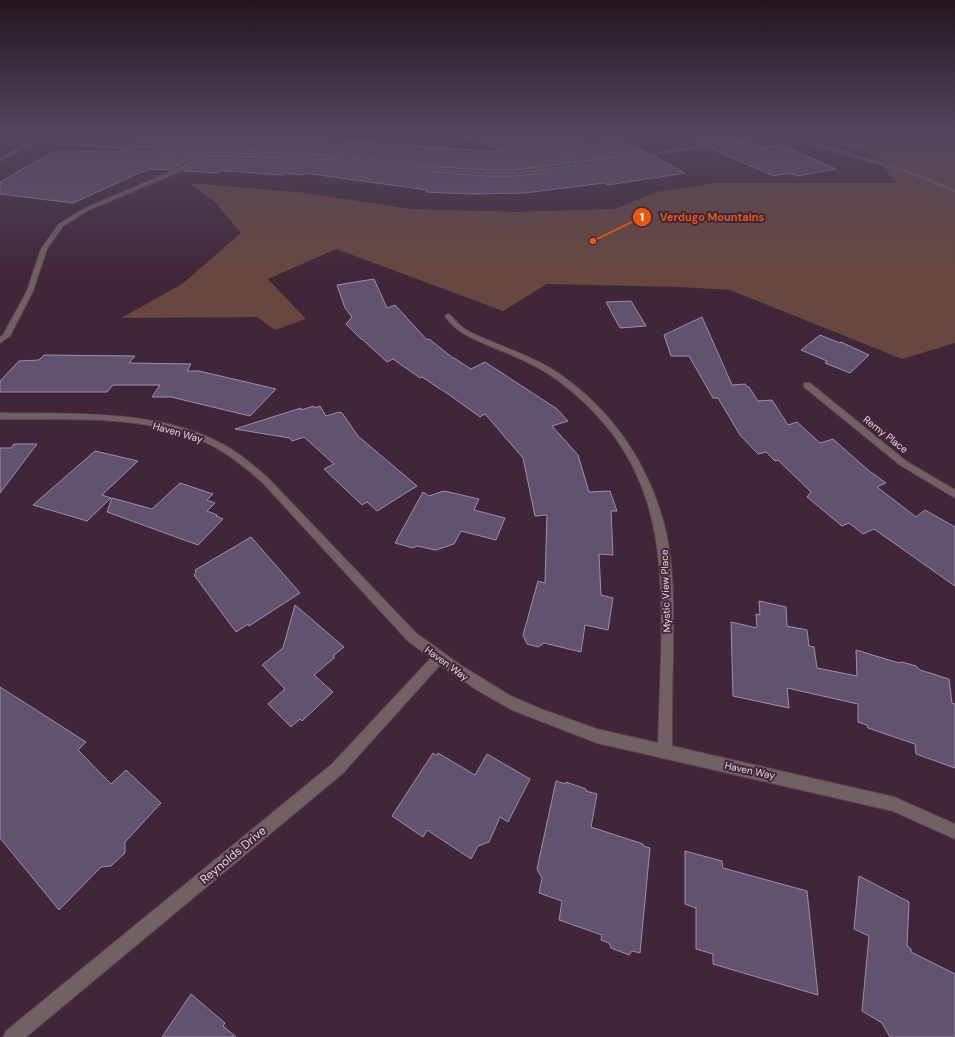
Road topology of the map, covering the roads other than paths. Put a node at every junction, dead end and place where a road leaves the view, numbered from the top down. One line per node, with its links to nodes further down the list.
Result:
1 (152, 181): 5 (street)
2 (932, 181): 3 (street)
3 (955, 192)
4 (448, 316): 10 (street, Mystic View Place)
5 (0, 341)
6 (807, 385): 8 (street, Remy Place)
7 (0, 416): 9 (street, Haven Way)
8 (955, 495)
9 (439, 658): 10 (street, Haven Way); 12 (street, Reynolds Drive)
10 (665, 752): 11 (street, Haven Way)
11 (955, 832)
12 (12, 1037)

